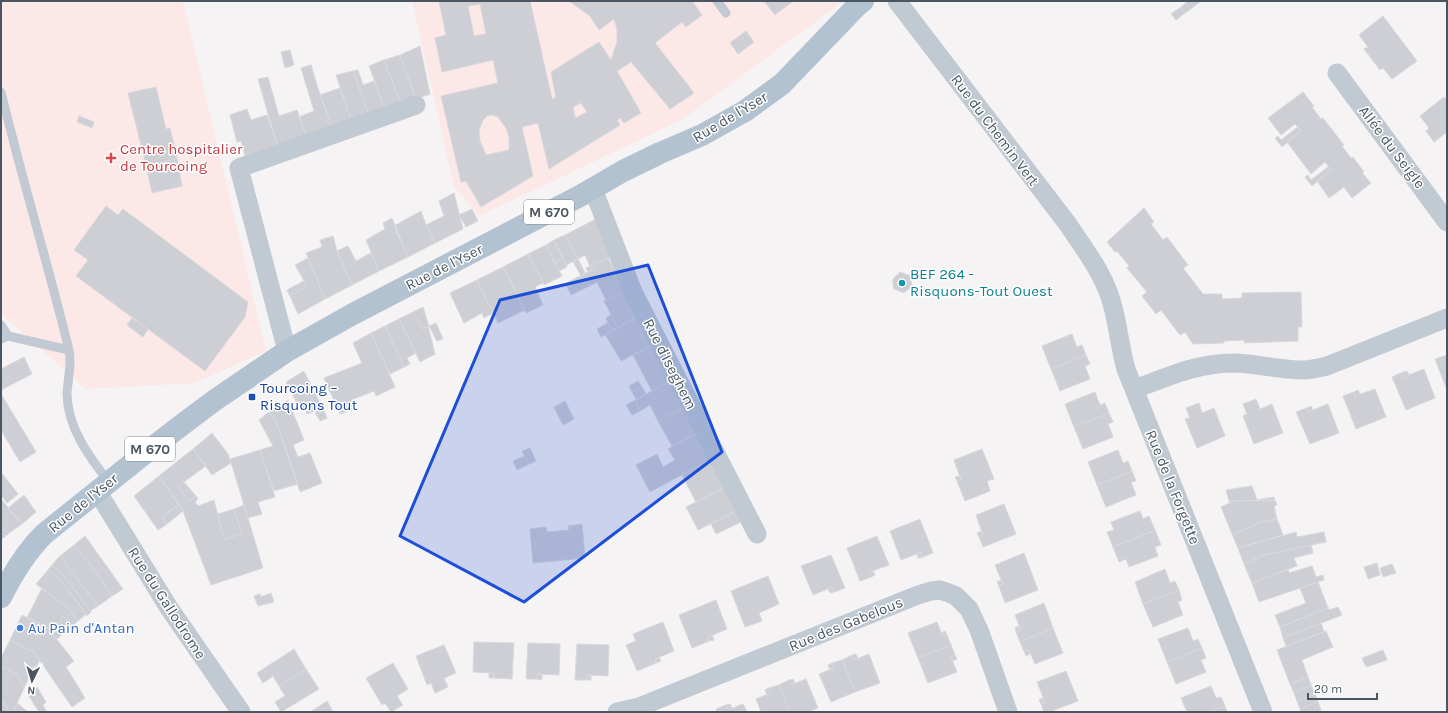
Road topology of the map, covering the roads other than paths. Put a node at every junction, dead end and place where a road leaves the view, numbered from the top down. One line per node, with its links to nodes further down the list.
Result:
1 (717, 1): 4 (lane)
2 (863, 1): 8 (main road, Rue de l'Yser / M 670)
3 (897, 1): 10 (street, Rue du Chemin Vert)
4 (726, 13)
5 (1337, 73): 9 (street, Allée du Seigle)
6 (1, 92): 14 (lane)
7 (416, 105): 15 (street)
8 (593, 189): 15 (main road, Rue de l'Yser / M 670); 18 (street, Rue d'Iseghem)
9 (1447, 222)
10 (1092, 260): 16 (street, Rue de la Forgette)
11 (1447, 318): 16 (street)
12 (1, 325): 13 (lane)
13 (5, 338): 14 (lane)
14 (69, 350): 17 (lane)
15 (287, 351): 17 (main road, Rue de l'Yser / M 670)
16 (1135, 389): 23 (street, Rue de la Forgette)
17 (103, 487): 19 (main road, Rue de l'Yser / M 670); 20 (street, Rue du Gallodrome)
18 (757, 534)
19 (1, 596)
20 (241, 712)
21 (617, 712): 22 (street, Rue des Gabelous)
22 (1008, 712)
23 (1263, 712)

